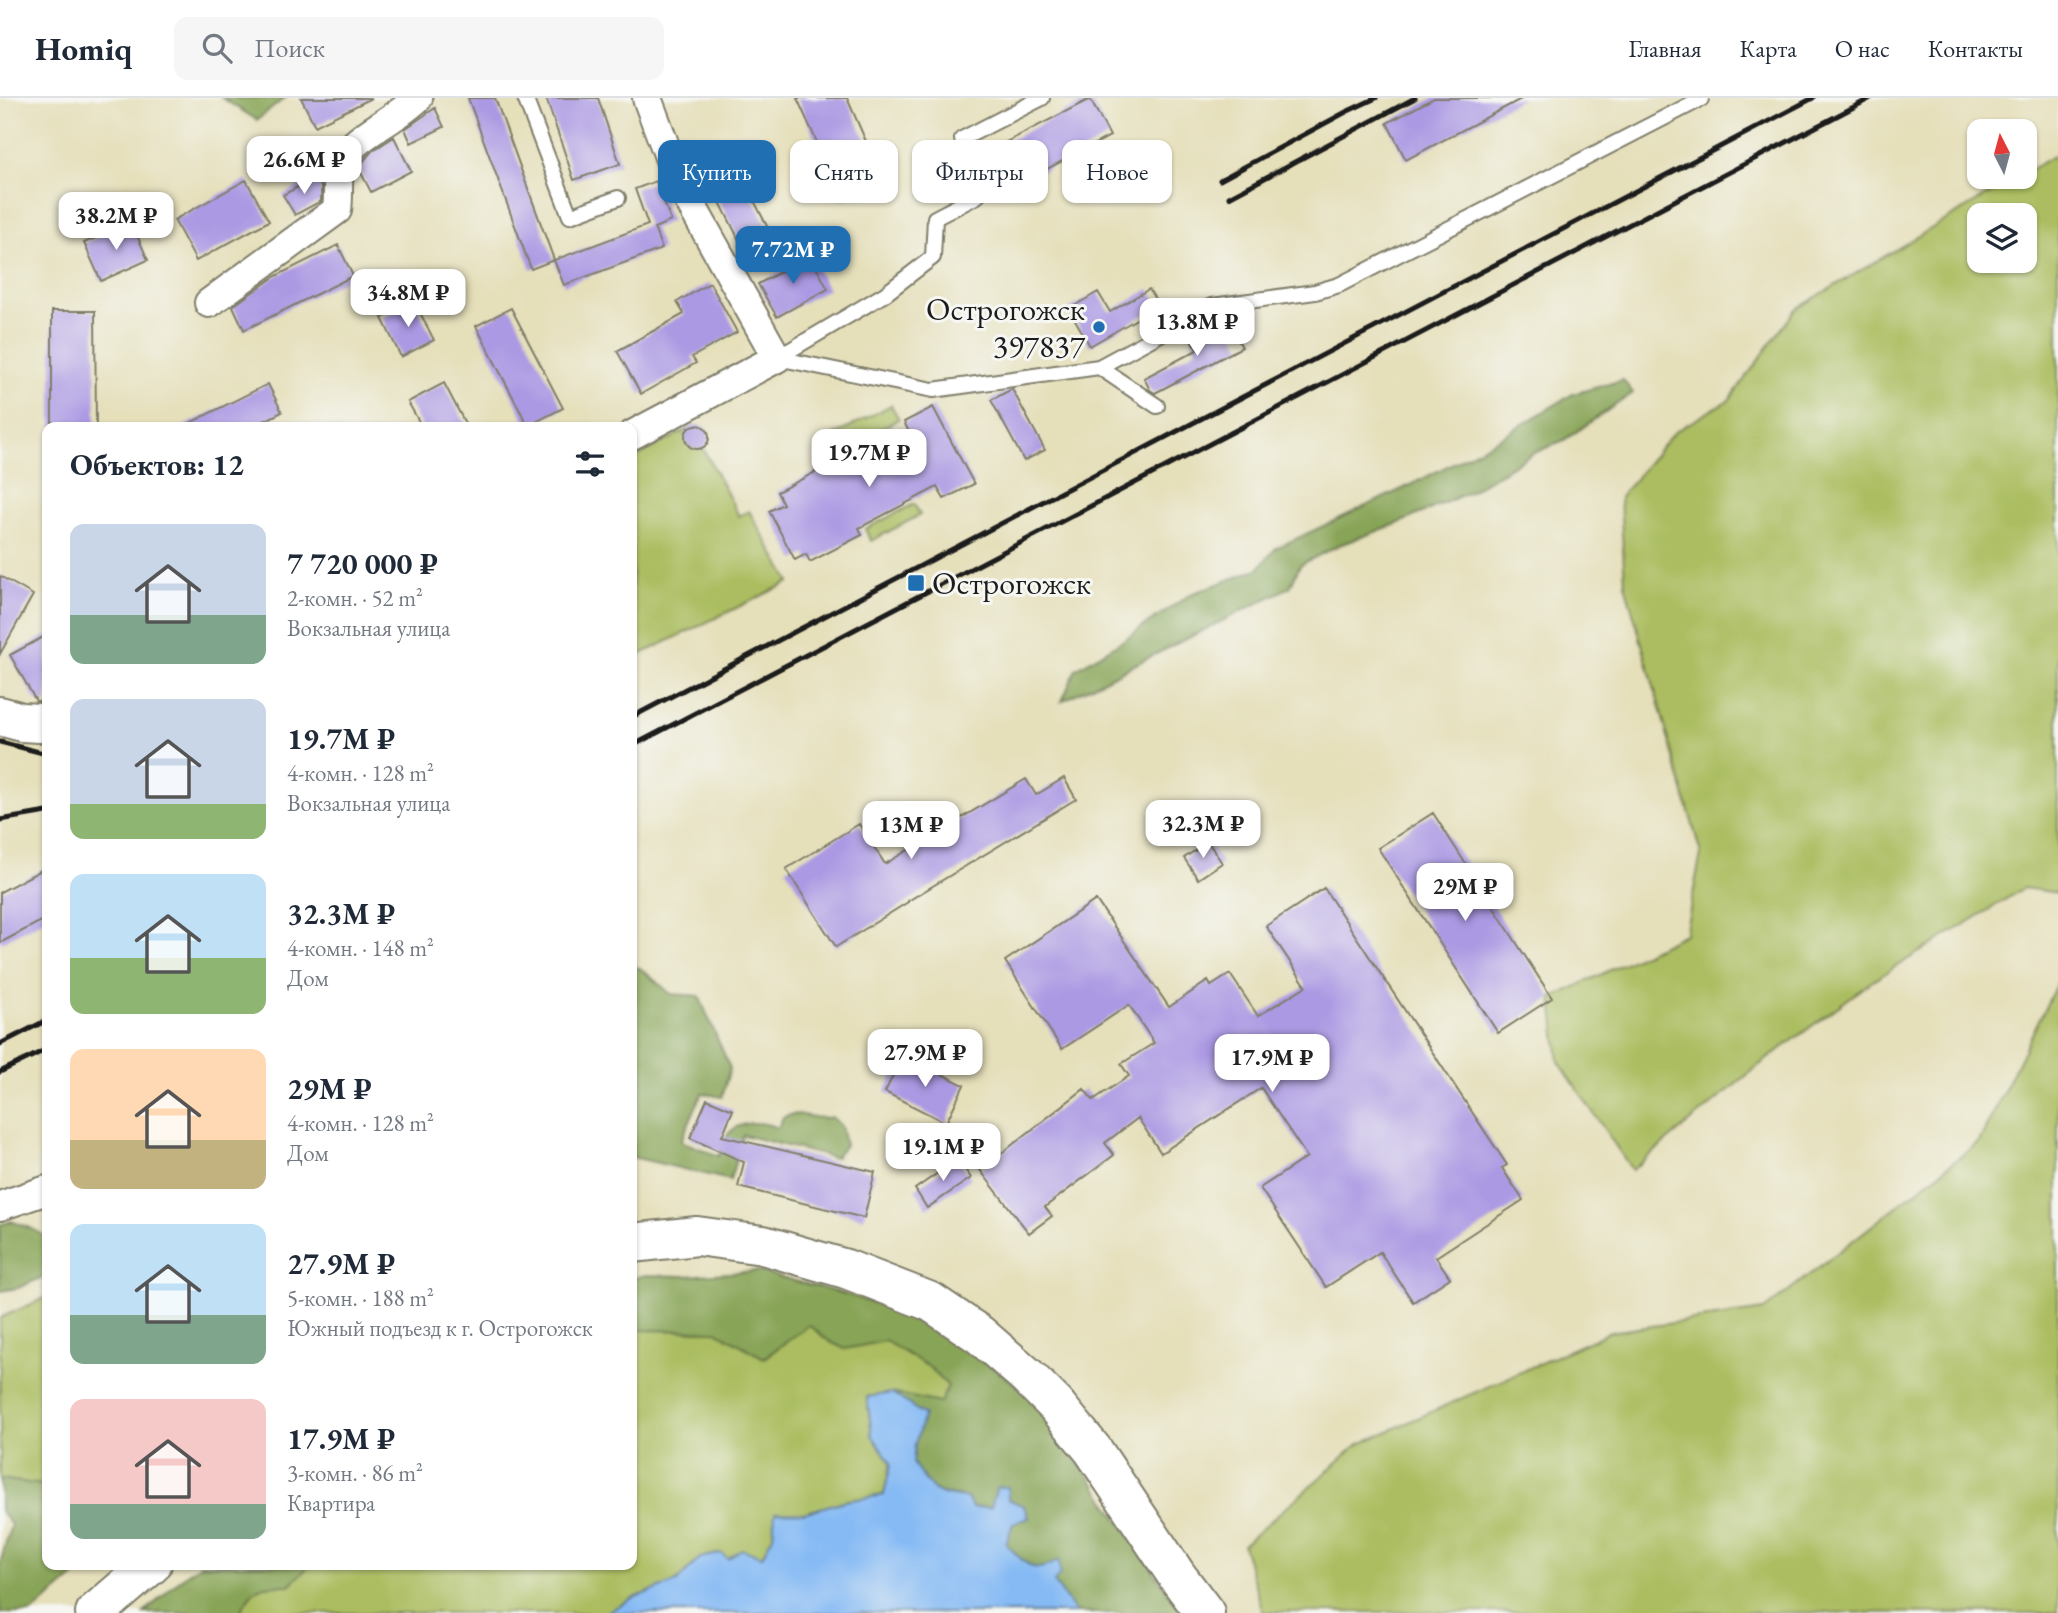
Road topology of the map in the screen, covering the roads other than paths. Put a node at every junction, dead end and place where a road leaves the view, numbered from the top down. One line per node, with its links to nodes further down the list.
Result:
1 (418, 98): 7 (street)
2 (525, 98): 6 (lane)
3 (647, 98): 8 (street)
4 (1042, 98): 8 (lane)
5 (1701, 99): 9 (lane)
6 (618, 198)
7 (209, 303)
8 (777, 358): 9 (lane); 11 (street)
9 (1099, 367): 10 (lane)
10 (1157, 406)
11 (637, 432)
12 (0, 716): 13 (main road)
13 (42, 723)
14 (42, 1192): 15 (street)
15 (0, 1206)
16 (637, 1240): 19 (main road)
17 (145, 1570): 18 (main road)
18 (95, 1613)
19 (1205, 1613)

